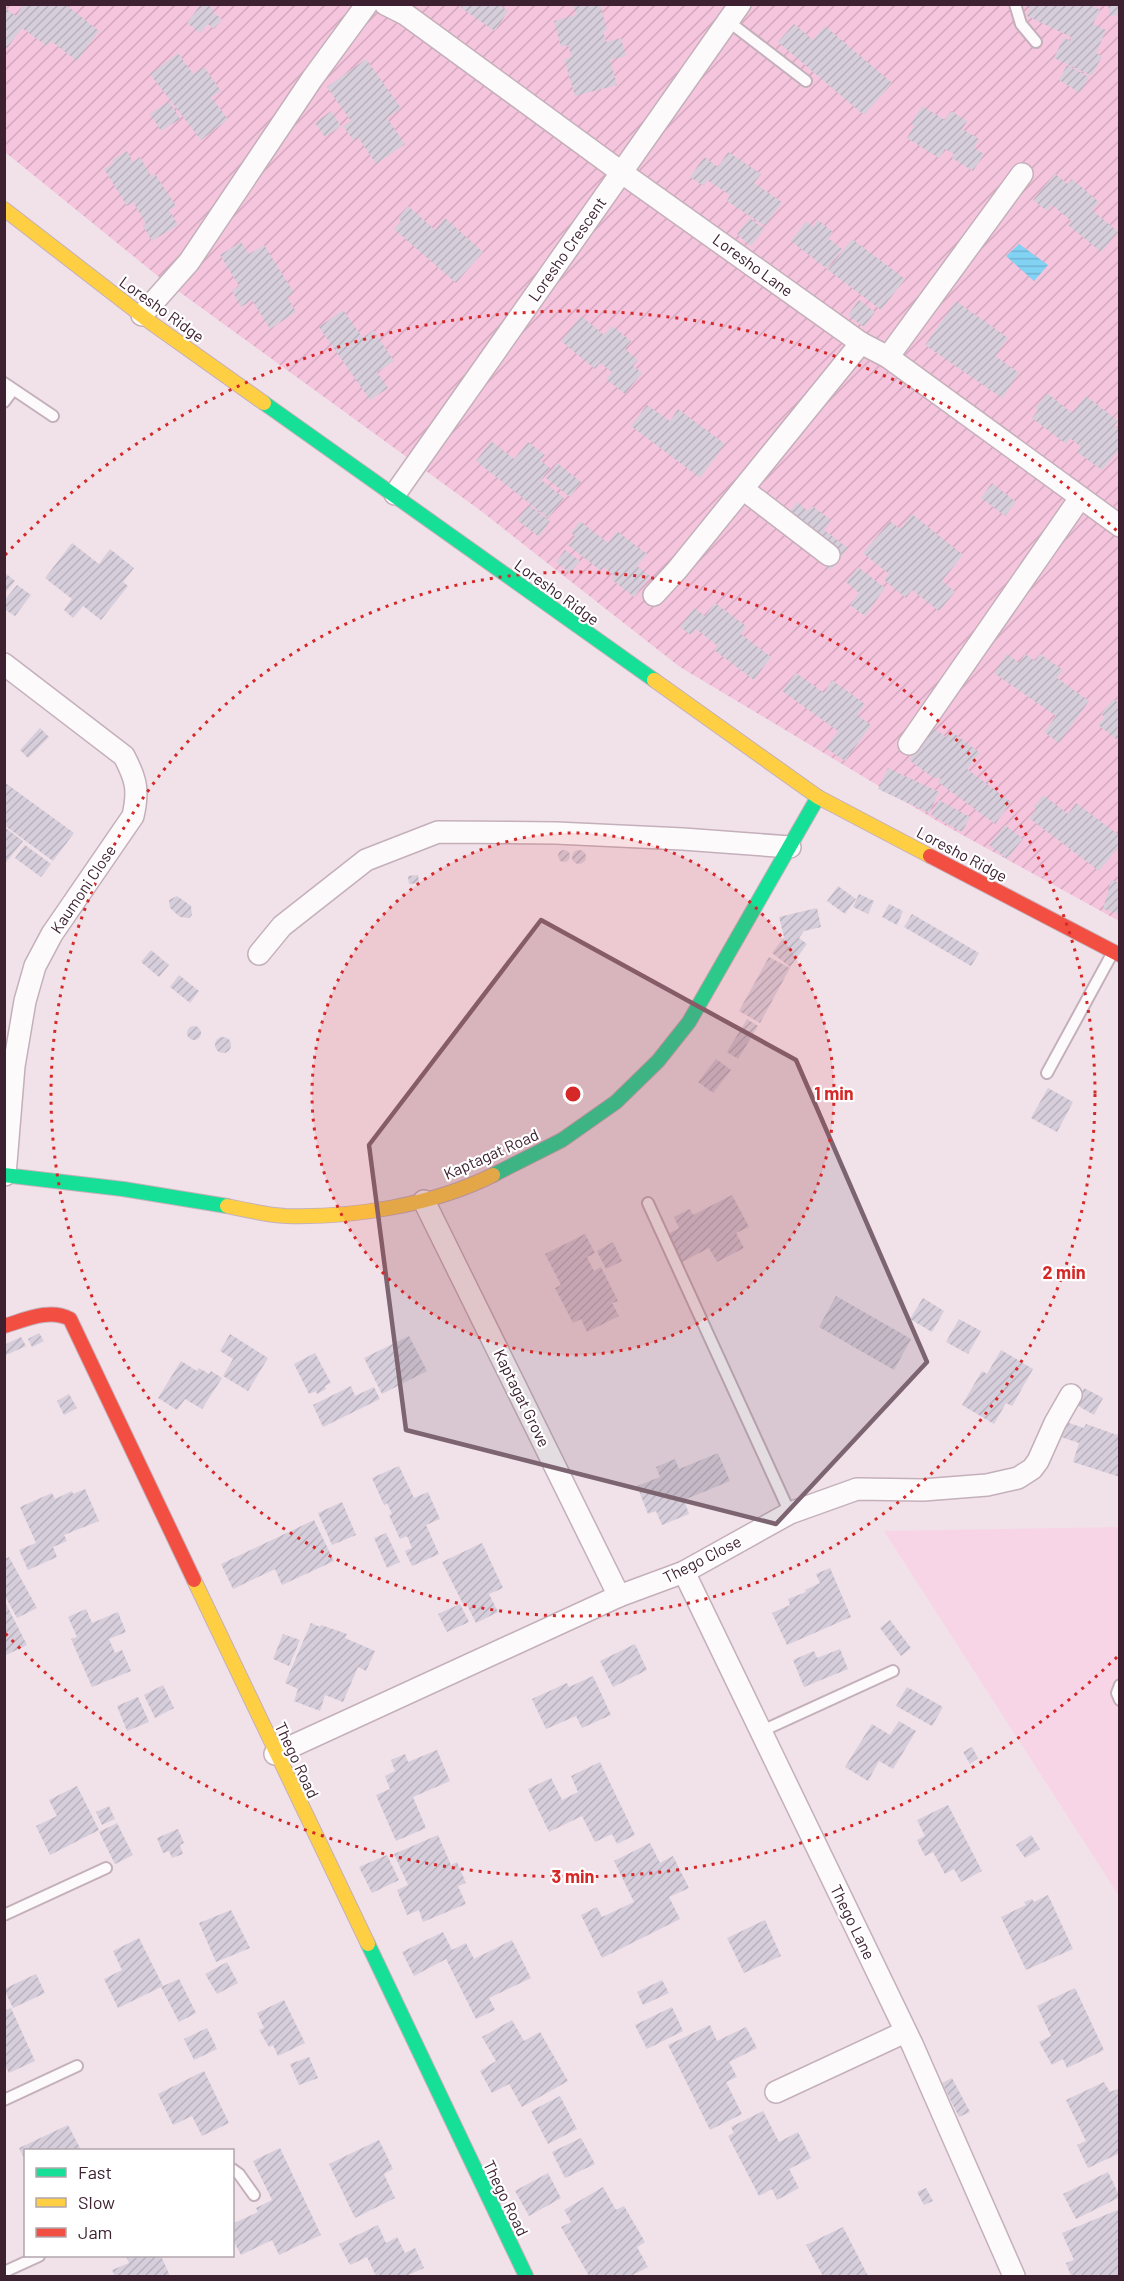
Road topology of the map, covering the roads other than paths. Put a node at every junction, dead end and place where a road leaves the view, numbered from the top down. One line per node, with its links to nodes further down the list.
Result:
1 (368, 4): 11 (street)
2 (385, 4): 4 (street, Loresho Lane)
3 (1015, 4): 6 (lane)
4 (407, 9): 8 (street, Loresho Lane)
5 (734, 13): 7 (lane); 8 (street, Loresho Crescent)
6 (1036, 42)
7 (806, 81)
8 (621, 172): 12 (street, Loresho Lane); 18 (street, Loresho Crescent)
9 (1023, 174): 13 (street)
10 (4, 210): 11 (street, Loresho Ridge)
11 (142, 315): 18 (street, Loresho Ridge)
12 (861, 343): 13 (street, Loresho Lane); 17 (street)
13 (888, 357): 19 (street, Loresho Lane)
14 (9, 387): 15 (lane); 16 (lane)
15 (4, 402)
16 (53, 416)
17 (743, 489): 21 (street); 22 (street)
18 (395, 494): 25 (street, Loresho Ridge)
19 (1080, 498): 20 (street, Loresho Lane); 24 (street)
20 (1116, 517)
21 (829, 555)
22 (654, 595)
23 (4, 664): 30 (street, Kaumoni Close)
24 (909, 744)
25 (818, 797): 26 (street, Kaptagat Road); 28 (street, Loresho Ridge)
26 (790, 847): 27 (street); 31 (street, Kaptagat Road)
27 (259, 954)
28 (1116, 954): 29 (lane)
29 (1047, 1073)
30 (5, 1175): 31 (street, Kaptagat Road)
31 (424, 1201): 37 (street, Kaptagat Grove)
32 (648, 1203): 35 (lane)
33 (4, 1326): 42 (street, Thego Road)
34 (1071, 1395): 35 (street, Thego Close)
35 (790, 1513): 36 (street, Thego Close)
36 (684, 1572): 37 (street, Thego Close); 41 (street, Thego Lane)
37 (619, 1596): 42 (street, Thego Close)
38 (893, 1671): 41 (lane)
39 (1119, 1685): 40 (lane)
40 (1119, 1700)
41 (762, 1731): 45 (street, Thego Lane)
42 (275, 1754): 53 (street, Thego Road)
43 (106, 1868): 44 (lane)
44 (4, 1915)
45 (905, 2032): 47 (street); 54 (street, Thego Lane)
46 (77, 2066): 48 (lane)
47 (776, 2092)
48 (4, 2100)
49 (234, 2170): 50 (lane)
50 (254, 2195)
51 (37, 2257): 52 (lane)
52 (4, 2272)
53 (526, 2277)
54 (1014, 2277)

